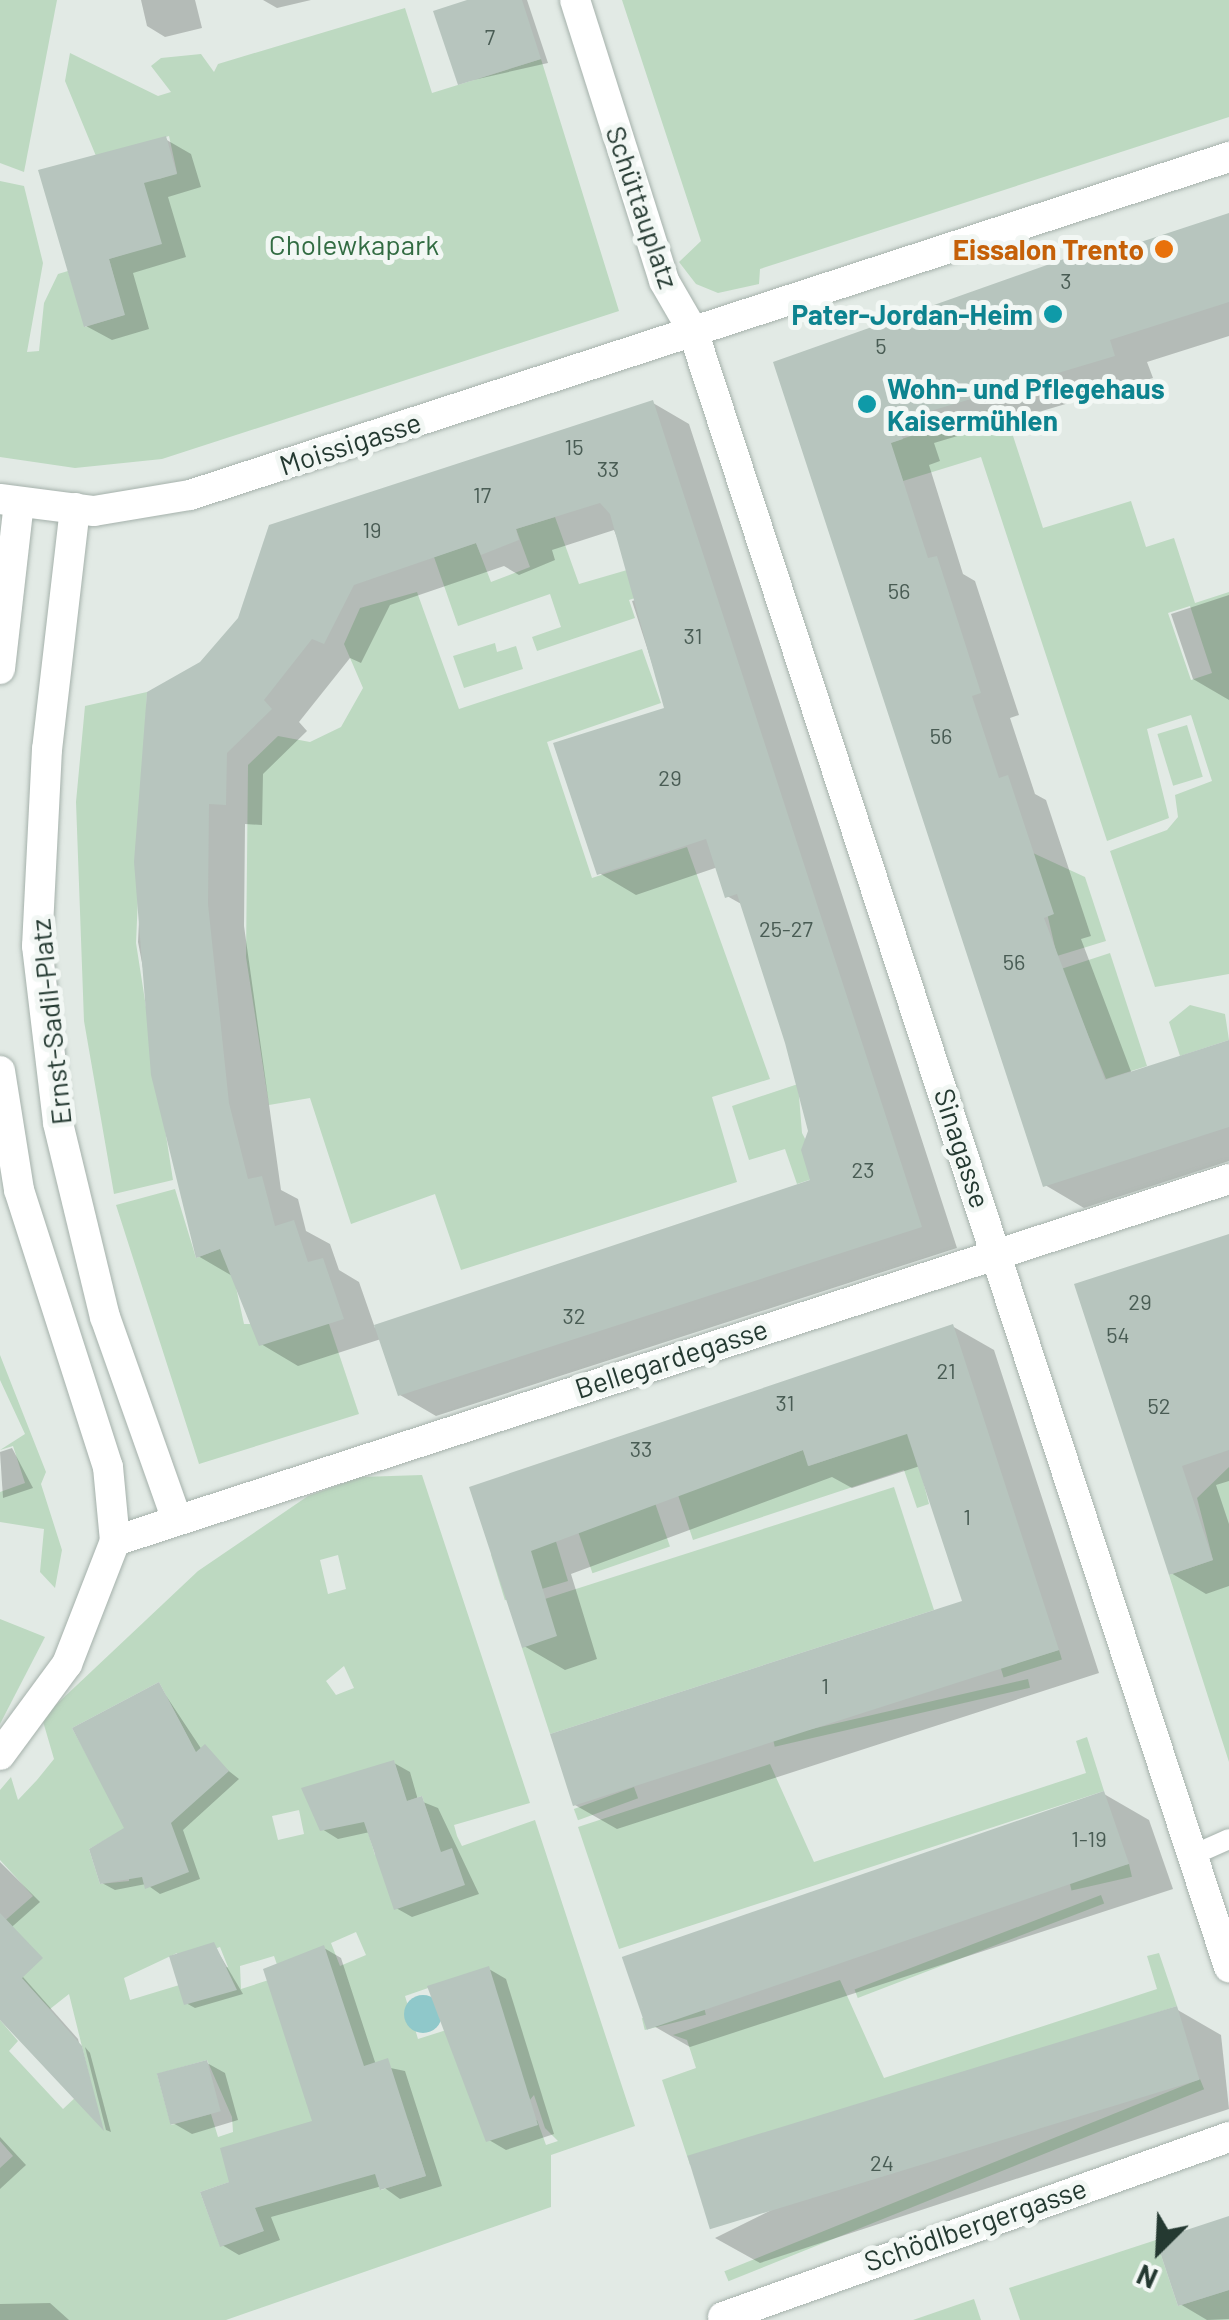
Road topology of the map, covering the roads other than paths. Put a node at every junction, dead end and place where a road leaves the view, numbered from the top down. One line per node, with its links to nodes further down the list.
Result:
1 (575, 0): 3 (street, Schüttauplatz)
2 (1229, 157): 3 (street)
3 (693, 331): 5 (street, Moissigasse); 9 (street, Sinagasse)
4 (10, 501): 5 (street, Moissigasse); 6 (street)
5 (76, 508): 10 (street, Ernst-Sadil-Platz)
6 (0, 669)
7 (0, 1071): 11 (street, Ernst-Sadil-Platz)
8 (1229, 1179): 9 (street, Bellegardegasse)
9 (998, 1254): 10 (street, Bellegardegasse); 14 (street, Sinagasse)
10 (178, 1520): 11 (street, Bellegardegasse)
11 (115, 1541): 12 (street)
12 (0, 1755)
13 (1229, 1839): 14 (lane)
14 (1192, 1855): 15 (street, Sinagasse)
15 (1229, 1967)
16 (1229, 2137): 17 (street, Schödlbergergasse)
17 (723, 2317)

